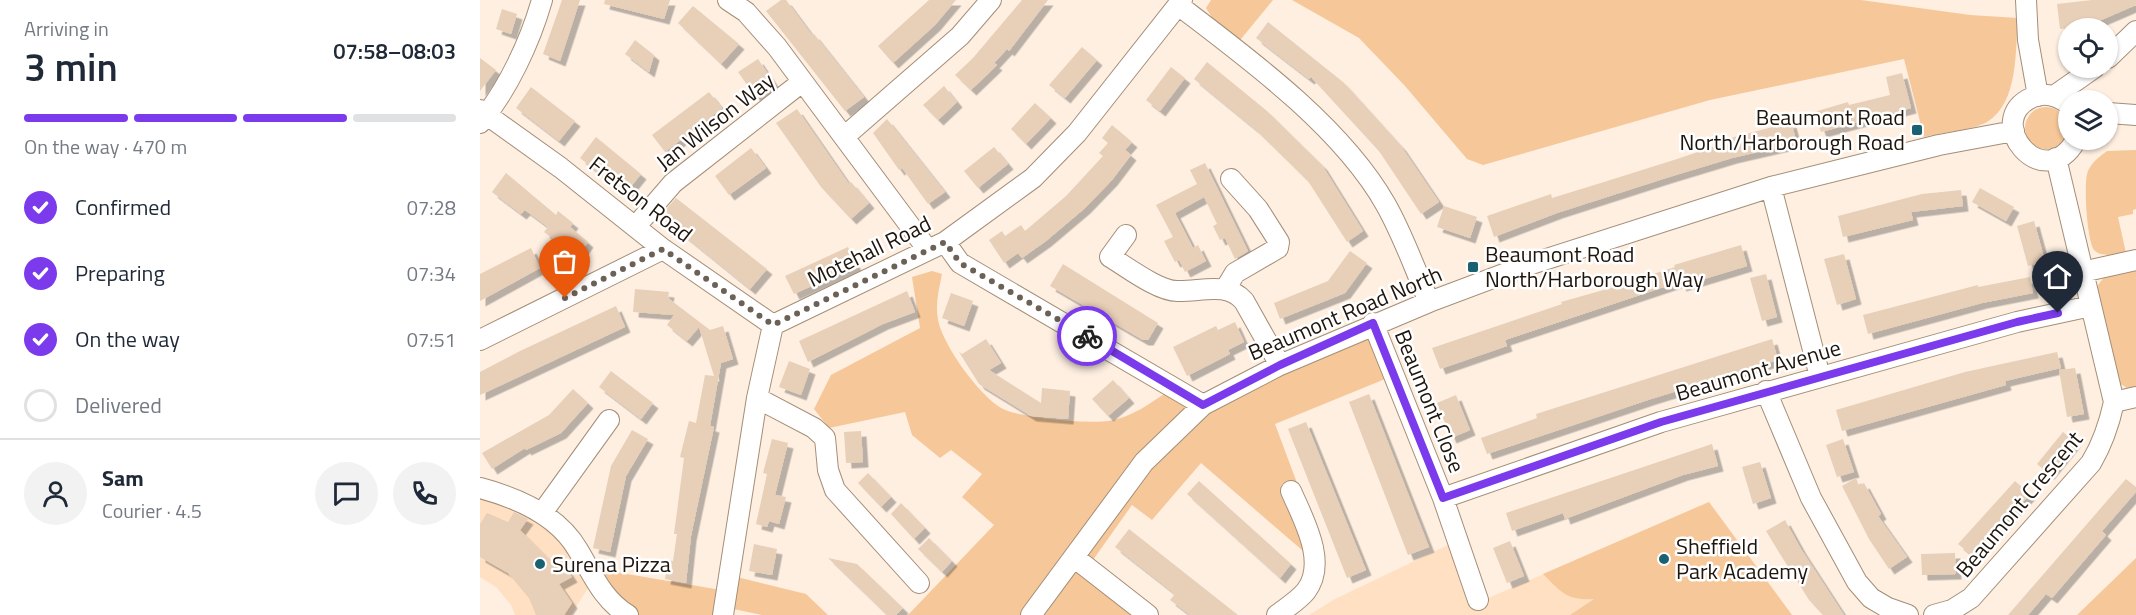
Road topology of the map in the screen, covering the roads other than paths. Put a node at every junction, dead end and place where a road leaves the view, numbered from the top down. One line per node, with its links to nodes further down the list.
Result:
1 (542, 0): 14 (street)
2 (728, 0): 6 (street)
3 (991, 0): 16 (street)
4 (2026, 0): 11 (street)
5 (1180, 3): 23 (street, Motehall Road); 28 (street)
6 (752, 6): 10 (street)
7 (2136, 31): 8 (street)
8 (2118, 48)
9 (2080, 78): 11 (street)
10 (802, 82): 16 (street); 21 (street, Jan Wilson Way)
11 (2053, 98): 15 (street)
12 (2118, 114): 13 (street)
13 (2136, 115)
14 (482, 116): 21 (street, Fretson Road)
15 (2013, 131): 18 (street); 20 (street, Beaumont Road North)
16 (844, 137): 23 (street)
17 (2068, 150): 18 (street)
18 (2056, 158): 26 (street, Beaumont Crescent)
19 (1231, 179): 27 (street)
20 (1771, 187): 28 (street, Beaumont Road North); 34 (street)
21 (636, 226): 24 (street, Fretson Road)
22 (1126, 235): 27 (street)
23 (937, 246): 31 (street, Motehall Road); 39 (street)
24 (663, 249): 31 (street, Fretson Road); 32 (street)
25 (2136, 260): 26 (street)
26 (2082, 272): 29 (street, Beaumont Crescent)
27 (1226, 288): 33 (street)
28 (1429, 302): 30 (street, Beaumont Road North)
29 (2091, 306): 34 (street, Beaumont Avenue); 38 (street, Beaumont Crescent)
30 (1373, 323): 33 (street, Beaumont Road North); 43 (street, Beaumont Close)
31 (773, 325): 37 (street)
32 (480, 340)
33 (1280, 365): 39 (street, Beaumont Road North)
34 (1820, 377): 35 (street, Beaumont Avenue)
35 (1766, 391): 43 (street, Beaumont Avenue); 53 (street)
36 (2136, 397): 38 (street)
37 (757, 398): 46 (street); 49 (street)
38 (2114, 402): 54 (street, Beaumont Crescent)
39 (1203, 405): 45 (street, Beaumont Road North)
40 (609, 420): 44 (street)
41 (480, 488): 44 (street)
42 (1291, 491): 52 (street)
43 (1443, 498): 47 (street, Beaumont Close)
44 (542, 513): 48 (street)
45 (1075, 558): 50 (street, Beaumont Road North); 51 (street)
46 (919, 583)
47 (1478, 600)
48 (628, 615)
49 (723, 615)
50 (1031, 615)
51 (1148, 615)
52 (1277, 615)
53 (1908, 615)
54 (1934, 615)

